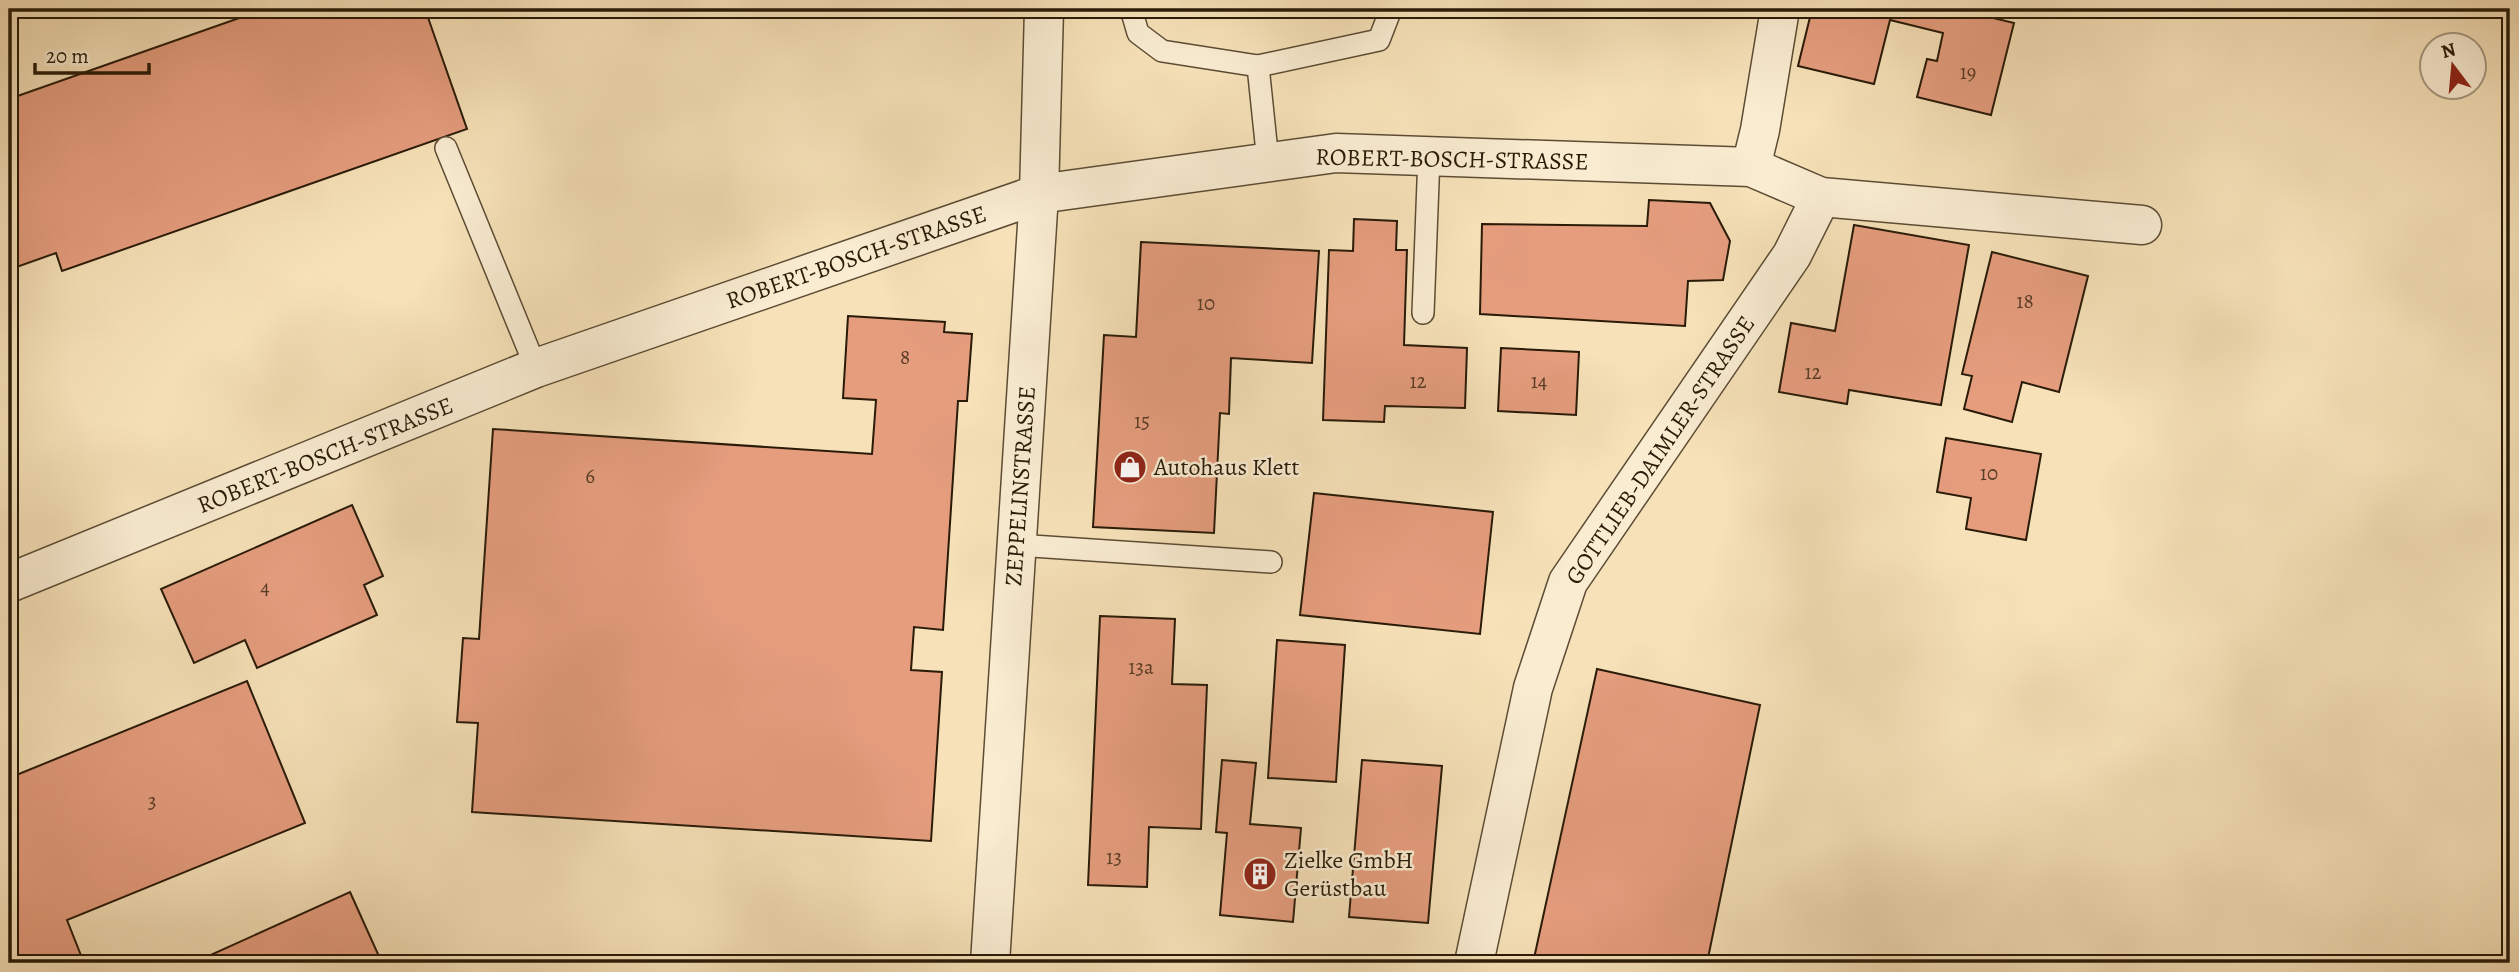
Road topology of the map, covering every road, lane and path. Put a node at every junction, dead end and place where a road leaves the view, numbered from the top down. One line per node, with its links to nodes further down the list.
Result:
1 (1044, 9): 10 (street, ZEPPELINSTRASSE)
2 (1131, 9): 5 (lane)
3 (1391, 9): 5 (lane)
4 (1780, 9): 9 (street)
5 (1258, 66): 8 (lane)
6 (446, 148): 14 (lane)
7 (1429, 156): 8 (street, ROBERT-BOSCH-STRASSE); 9 (street, ROBERT-BOSCH-STRASSE); 13 (lane)
8 (1268, 162): 10 (street, ROBERT-BOSCH-STRASSE)
9 (1751, 167): 11 (street, ROBERT-BOSCH-STRASSE)
10 (1039, 194): 14 (street, ROBERT-BOSCH-STRASSE); 15 (street, ZEPPELINSTRASSE)
11 (1821, 197): 12 (street, ROBERT-BOSCH-STRASSE); 19 (street, GOTTLIEB-DAIMLER-STRASSE)
12 (2142, 225)
13 (1423, 313)
14 (536, 368): 17 (street, ROBERT-BOSCH-STRASSE)
15 (1017, 545): 16 (lane); 18 (street, ZEPPELINSTRASSE)
16 (1271, 562)
17 (9, 583)
18 (990, 963)
19 (1474, 963)

